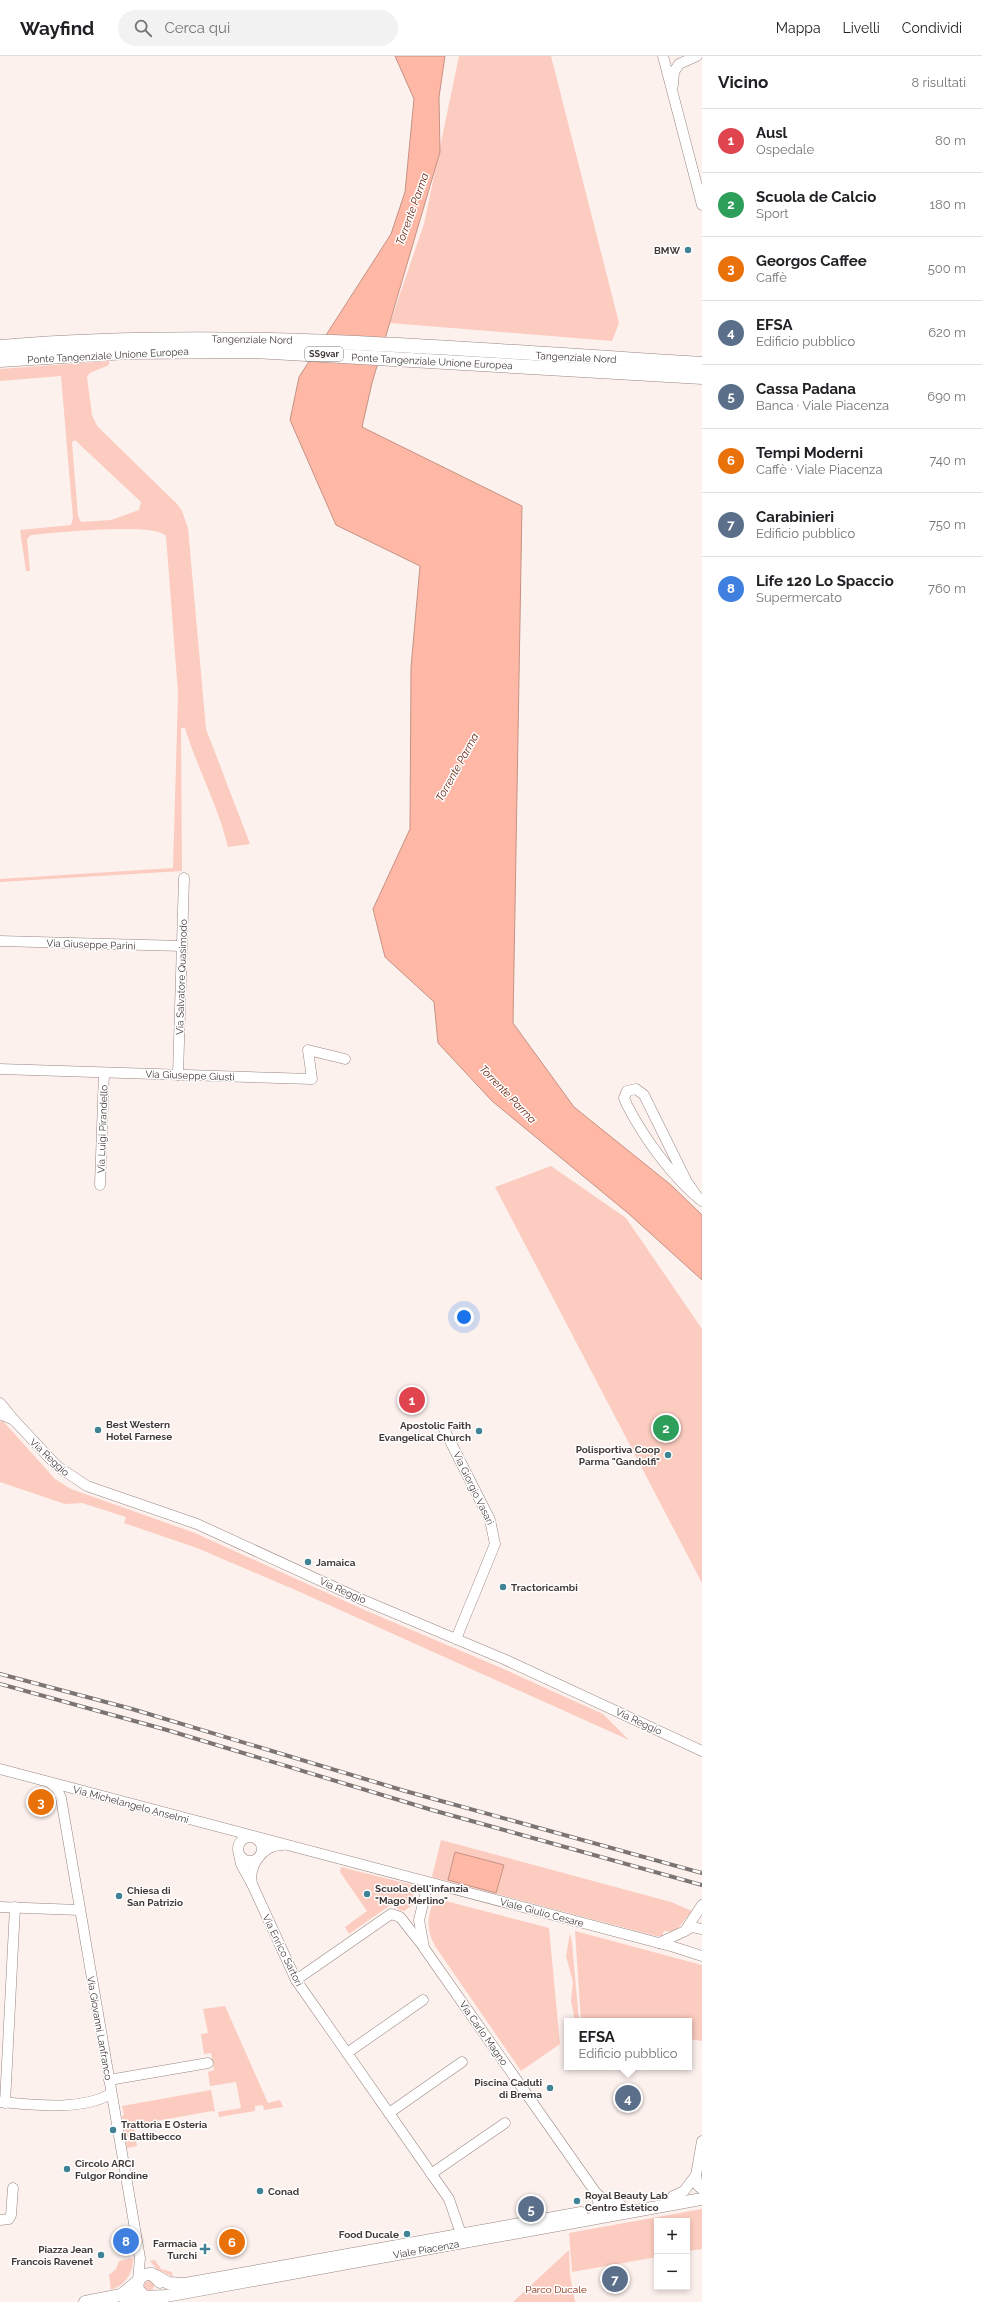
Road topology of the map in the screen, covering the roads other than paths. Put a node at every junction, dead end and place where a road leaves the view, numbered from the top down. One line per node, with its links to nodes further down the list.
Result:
1 (663, 56): 4 (street)
2 (668, 56): 3 (street)
3 (692, 57): 4 (street)
4 (674, 95): 5 (street)
5 (702, 205)
6 (0, 347): 9 (highway, Tangenziale Nord / SS9var)
7 (0, 360): 9 (highway, Ponte Tangenziale Unione Europea / SS9var)
8 (702, 364): 9 (highway)
9 (648, 367): 10 (highway)
10 (702, 377)
11 (184, 878): 13 (street, Via Salvatore Quasimodo)
12 (0, 941): 13 (street, Via Giuseppe Parini)
13 (182, 946): 17 (street, Via Salvatore Quasimodo)
14 (345, 1059): 17 (street, Via Giuseppe Giusti)
15 (0, 1069): 16 (street, Via Giuseppe Giusti)
16 (104, 1073): 17 (street, Via Giuseppe Giusti); 18 (street, Via Luigi Pirandello)
17 (178, 1075)
18 (100, 1185)
19 (701, 1200): 19 (street)
20 (0, 1402): 22 (street)
21 (0, 1414): 22 (street, Via Reggio)
22 (14, 1420): 24 (street, Via Reggio)
23 (444, 1429): 24 (street, Via Giorgio Vasari)
24 (456, 1639): 25 (street, Via Reggio)
25 (701, 1751)
26 (0, 1769): 27 (street, Via Michelangelo Anselmi)
27 (48, 1782): 28 (street, Via Michelangelo Anselmi); 29 (street, Via Giovanni Lanfranco)
28 (72, 1789): 29 (street); 30 (street, Via Michelangelo Anselmi)
29 (61, 1798): 40 (street, Via Giovanni Lanfranco)
30 (215, 1826): 31 (street, Via Michelangelo Anselmi); 33 (street, Via Michelangelo Anselmi)
31 (253, 1837): 32 (street, Via Michelangelo Anselmi); 33 (street); 34 (street)
32 (283, 1845): 34 (street); 35 (street, Via Michelangelo Anselmi)
33 (238, 1852): 34 (street); 36 (street, Via Enrico Sartori)
34 (260, 1856): 36 (street)
35 (428, 1883): 37 (street, Via Carlo Magno); 45 (street, Viale Giulio Cesare)
36 (252, 1884): 50 (street, Via Enrico Sartori)
37 (423, 1902): 42 (street); 46 (street, Via Carlo Magno)
38 (0, 1907): 39 (street)
39 (15, 1907): 40 (street); 57 (street)
40 (80, 1910): 55 (street, Via Giovanni Lanfranco)
41 (702, 1913): 44 (street)
42 (397, 1915): 46 (street); 50 (street)
43 (702, 1929): 44 (street)
44 (685, 1931): 45 (street); 48 (street)
45 (655, 1942): 48 (street, Viale Giulio Cesare)
46 (424, 1948): 65 (street, Via Carlo Magno)
47 (702, 1950): 48 (street)
48 (691, 1952): 49 (street, Viale Giulio Cesare)
49 (702, 1956)
50 (296, 1980): 52 (street, Via Enrico Sartori)
51 (423, 2000): 52 (street)
52 (347, 2053): 58 (street, Via Enrico Sartori)
53 (462, 2062): 58 (street)
54 (208, 2063): 55 (street)
55 (109, 2080): 56 (street, Via Giovanni Lanfranco)
56 (111, 2094): 57 (street); 72 (street, Via Giovanni Lanfranco)
57 (2, 2103)
58 (389, 2113): 61 (street, Via Enrico Sartori)
59 (504, 2122): 61 (street)
60 (702, 2141): 62 (street)
61 (431, 2174): 71 (street, Via Enrico Sartori)
62 (696, 2175): 64 (street); 66 (street)
63 (13, 2188): 70 (street)
64 (702, 2190): 66 (main road, Viale Piacenza)
65 (596, 2194): 68 (street, Via Carlo Magno); 69 (street)
66 (673, 2196): 68 (main road, Viale Piacenza)
67 (702, 2199): 75 (main road, Viale Piacenza)
68 (621, 2205): 69 (main road, Viale Piacenza)
69 (594, 2210): 71 (main road, Viale Piacenza)
70 (0, 2220)
71 (461, 2234): 73 (main road, Viale Piacenza)
72 (140, 2258): 73 (street, Via Giovanni Lanfranco); 74 (street, Via Giovanni Lanfranco)
73 (156, 2276): 74 (main road); 75 (main road)
74 (138, 2281): 75 (main road); 76 (main road)
75 (148, 2297): 77 (main road, Viale Piacenza)
76 (85, 2302)
77 (126, 2302)

